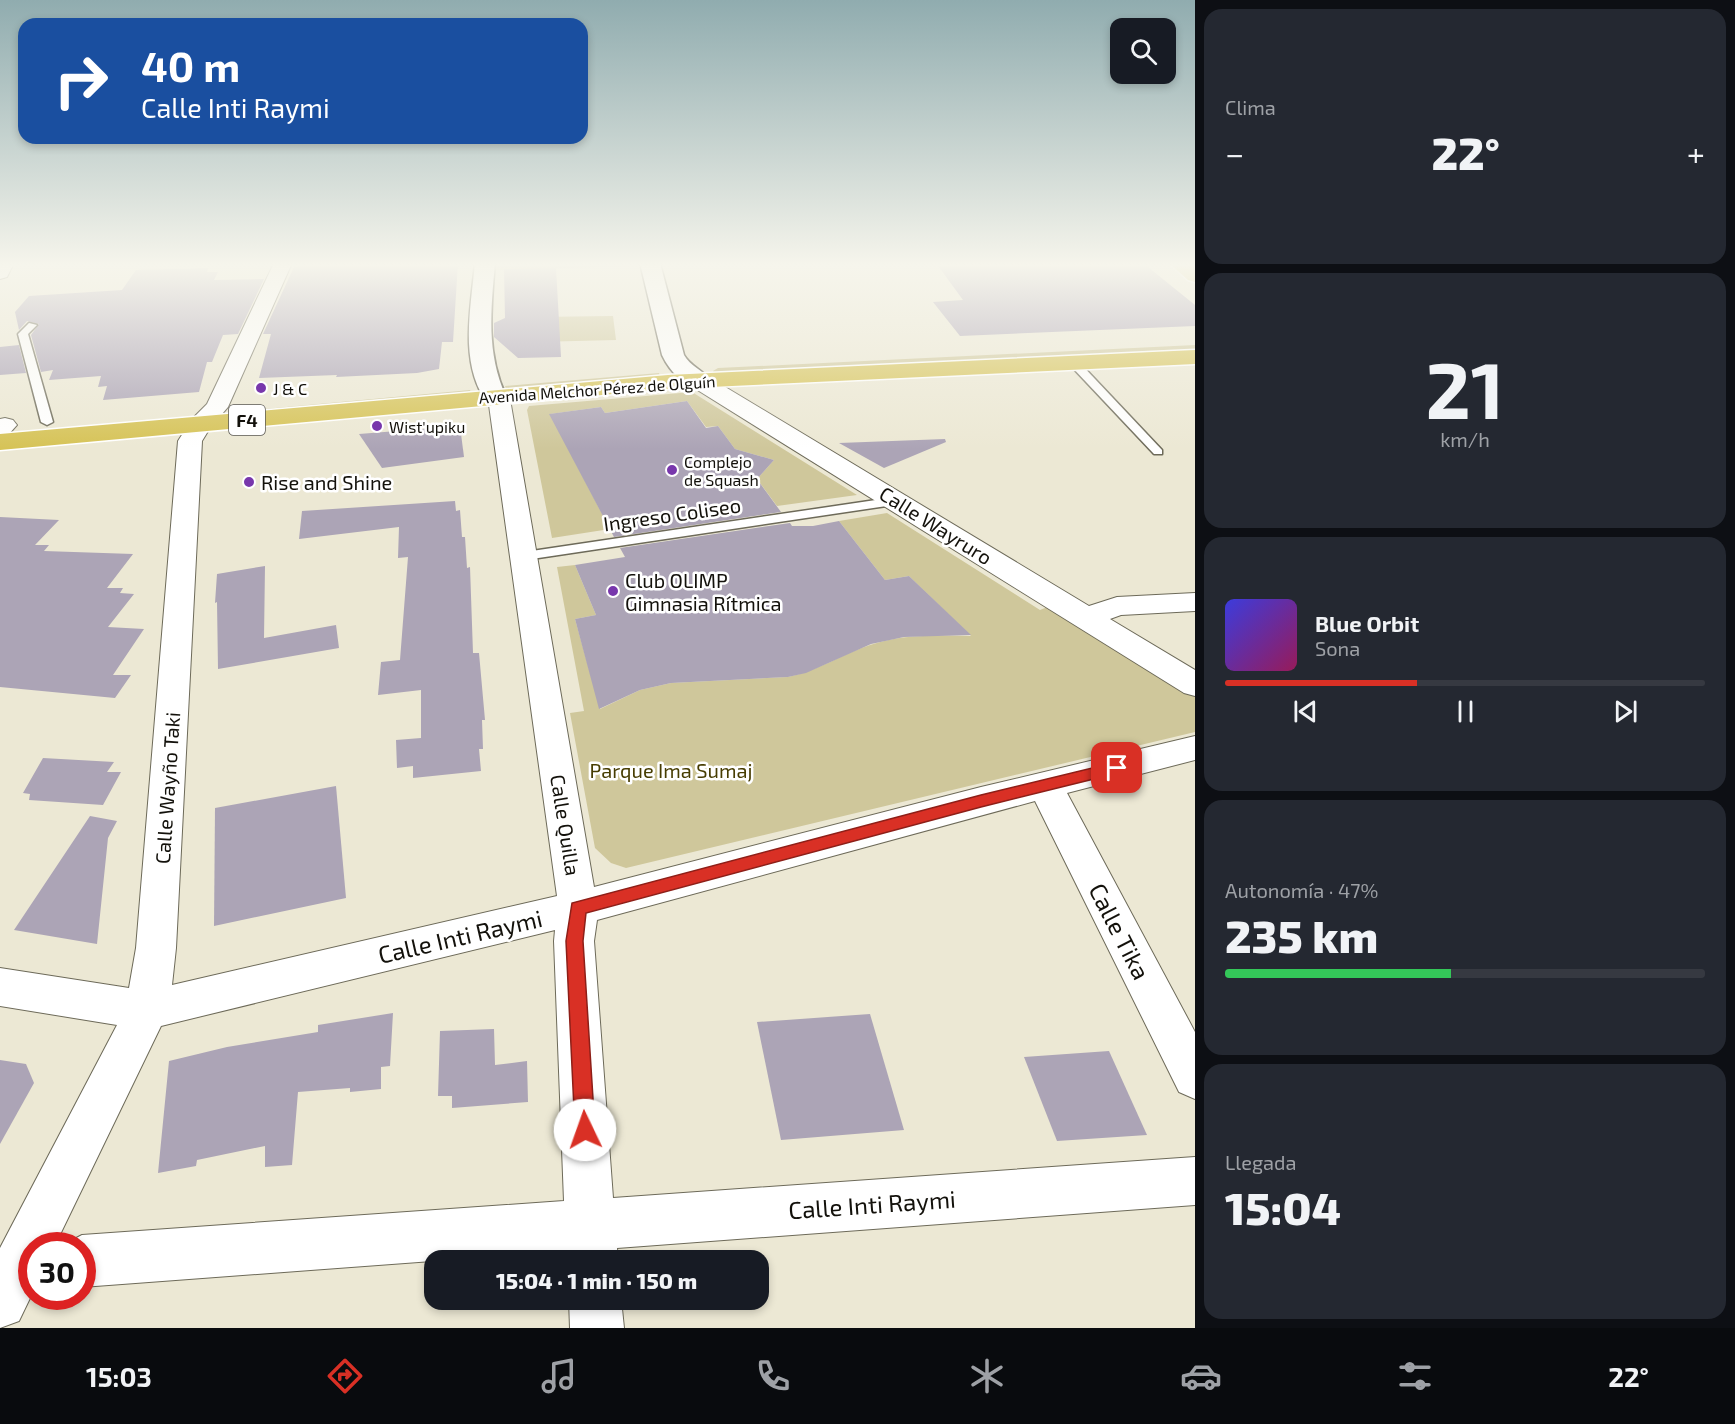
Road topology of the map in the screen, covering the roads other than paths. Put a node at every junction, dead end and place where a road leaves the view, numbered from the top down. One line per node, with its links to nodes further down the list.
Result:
1 (252, 325): 13 (street, Calle Wayño Taki)
2 (481, 325): 11 (street)
3 (667, 325): 8 (street)
4 (32, 326): 14 (lane)
5 (1195, 341): 8 (highway, Avenida Melchor Pérez de Olguín / F4)
6 (1195, 357): 7 (highway, Avenida Melchor Pérez de Olguín / F4)
7 (1074, 363): 9 (highway, Avenida Melchor Pérez de Olguín / F4); 16 (lane)
8 (678, 365): 10 (street, Calle Wayruro); 11 (highway, Avenida Melchor Pérez de Olguín / F4)
9 (759, 378): 10 (highway, Avenida Melchor Pérez de Olguín / F4); 12 (highway)
10 (699, 381): 11 (highway, Avenida Melchor Pérez de Olguín / F4); 12 (street, Calle Wayruro)
11 (490, 389): 13 (highway, Avenida Melchor Pérez de Olguín / F4); 18 (street, Calle Quilla)
12 (740, 405): 17 (street, Calle Wayruro)
13 (209, 416): 14 (highway, Avenida Melchor Pérez de Olguín / F4); 15 (highway, Avenida Melchor Pérez de Olguín / F4); 26 (street, Calle Wayño Taki)
14 (47, 422): 15 (highway, Avenida Melchor Pérez de Olguín / F4)
15 (1, 431)
16 (1158, 452)
17 (896, 501): 18 (lane, Ingreso Coliseo); 20 (street, Calle Wayruro)
18 (525, 556): 24 (street, Calle Quilla)
19 (1195, 602): 20 (street)
20 (1086, 618): 21 (street, Calle Wayruro)
21 (1195, 685)
22 (1195, 748): 23 (street, Calle Inti Raymi)
23 (1045, 785): 24 (street, Calle Inti Raymi); 27 (street, Calle Tika)
24 (578, 908): 26 (street, Calle Inti Raymi); 29 (street, Calle Quilla)
25 (0, 987): 26 (street, Calle Inti Raymi)
26 (147, 1011): 31 (street, Calle Wayño Taki)
27 (1195, 1077)
28 (1195, 1181): 29 (street, Calle Inti Raymi)
29 (591, 1242): 30 (street, Calle Inti Raymi)
30 (96, 1260)
31 (17, 1277)
32 (596, 1310): 33 (street)
33 (597, 1328)

